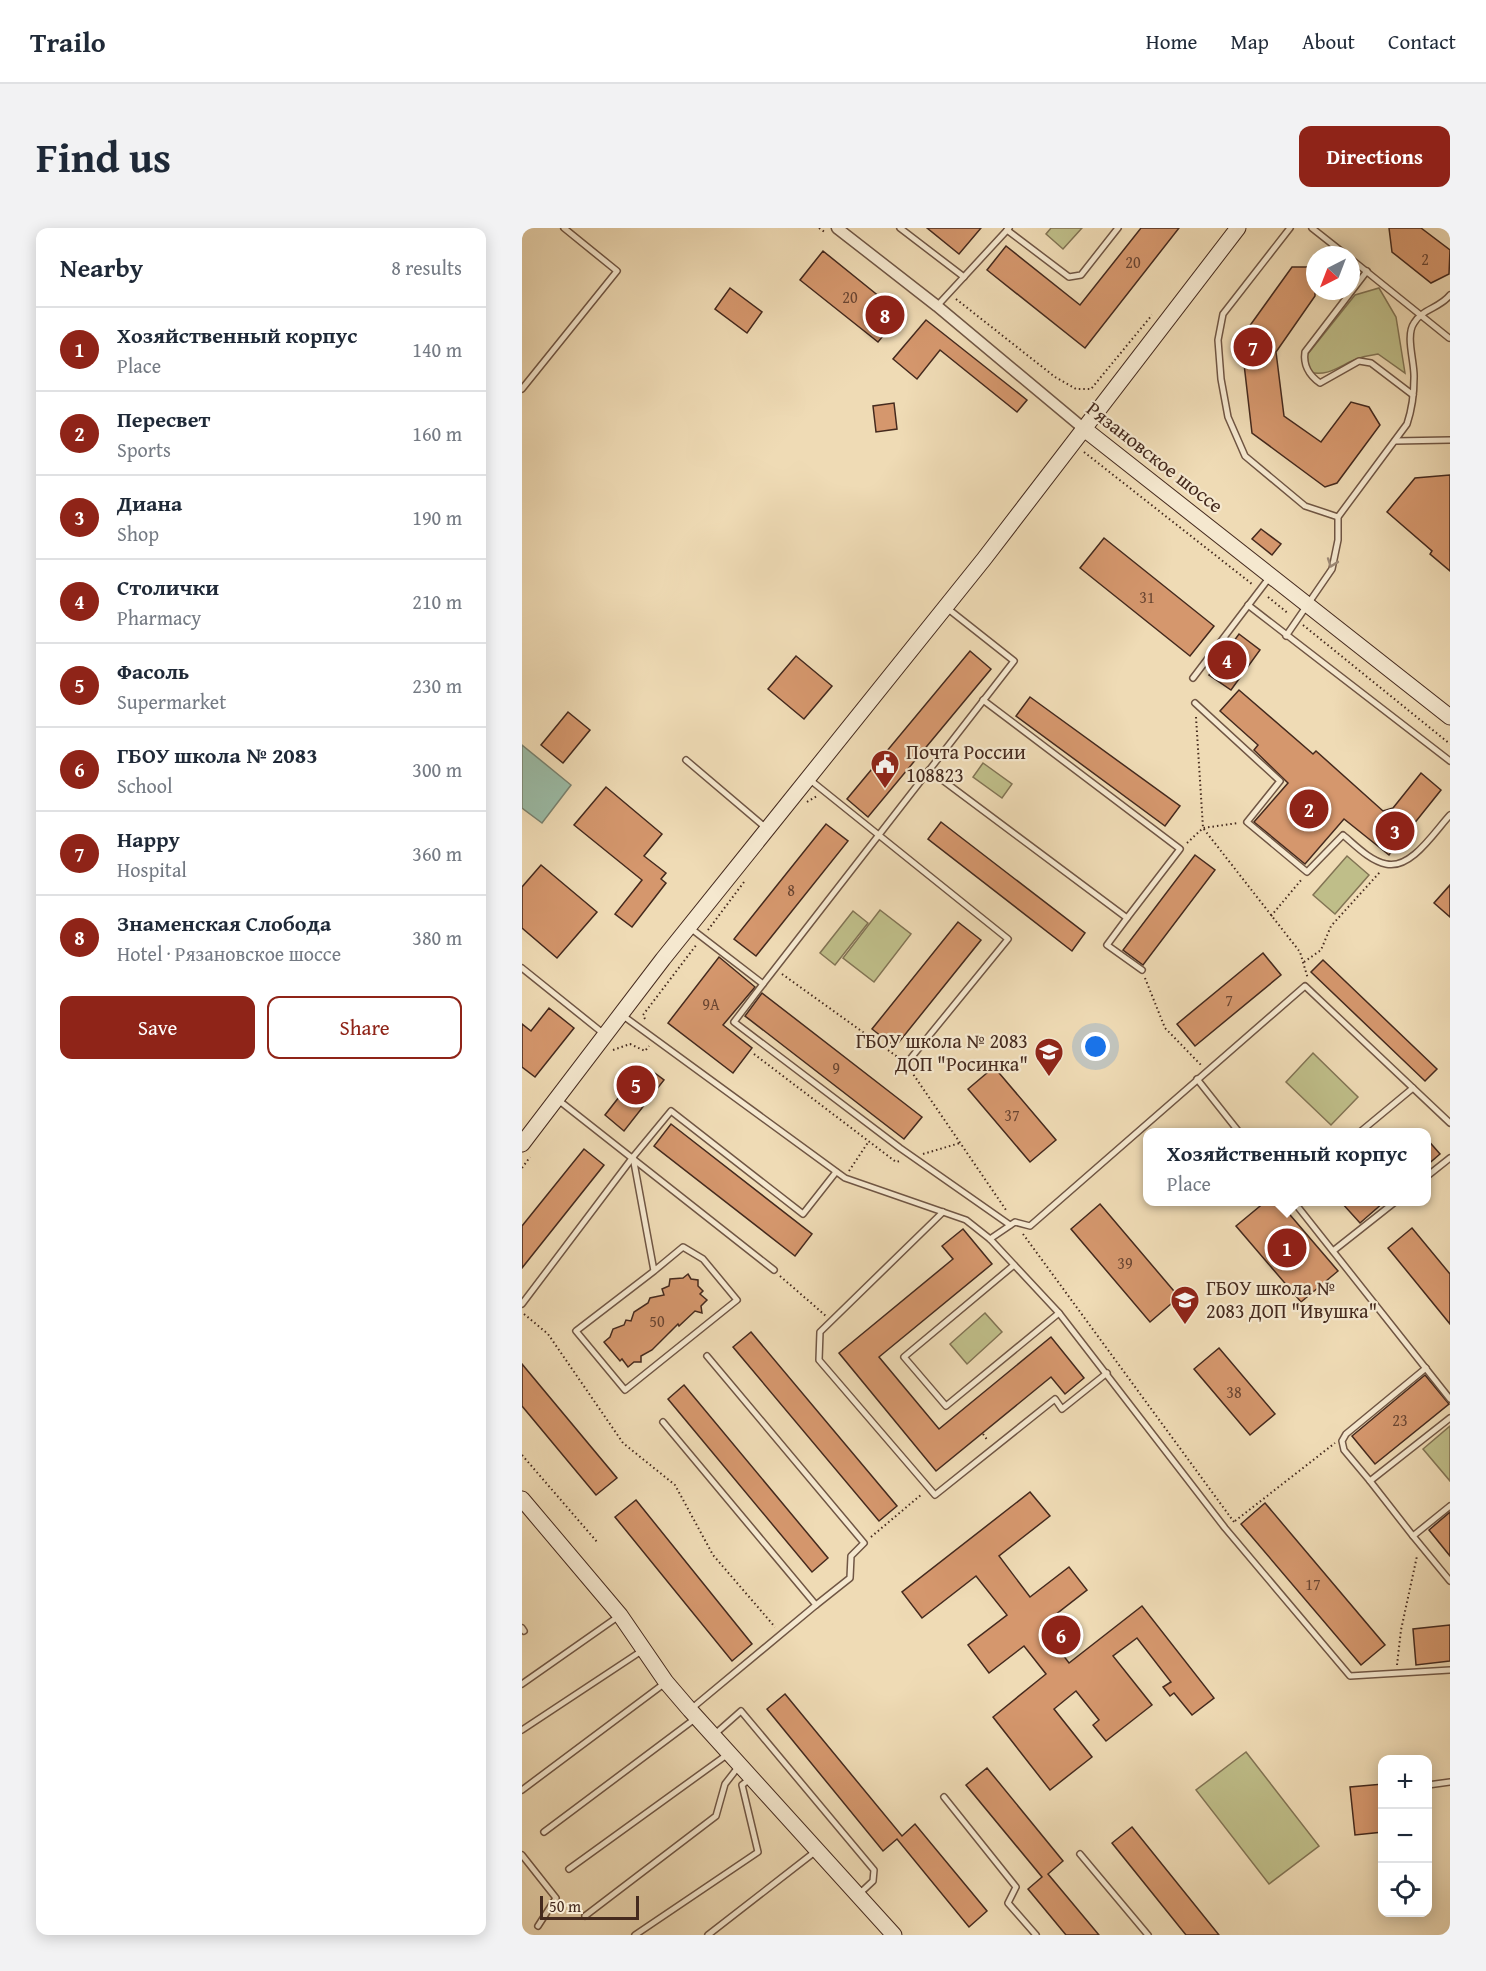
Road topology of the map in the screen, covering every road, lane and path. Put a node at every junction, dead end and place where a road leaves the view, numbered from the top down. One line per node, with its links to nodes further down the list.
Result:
1 (564, 228): 20 (lane)
2 (819, 228): 9 (path)
3 (900, 228): 13 (lane)
4 (1118, 228): 8 (lane)
5 (1238, 228): 22 (street)
6 (1290, 228): 25 (lane)
7 (1312, 228): 10 (lane)
8 (1008, 229): 13 (lane)
9 (832, 231): 16 (street, Рязановское шоссе)
10 (1335, 246)
11 (1360, 266): 12 (lane)
12 (1367, 271): 18 (lane); 21 (lane)
13 (964, 277): 14 (lane)
14 (948, 294): 16 (lane); 17 (path)
15 (1450, 295): 18 (lane)
16 (937, 306): 22 (street, Рязановское шоссе)
17 (1156, 309)
18 (1420, 314): 19 (lane); 21 (lane)
19 (1450, 339)
20 (522, 389)
21 (1413, 395): 24 (lane)
22 (1083, 428): 26 (street, Рязановское шоссе); 29 (street)
23 (1450, 440): 24 (lane)
24 (1395, 441): 25 (lane)
25 (1338, 517): 27 (lane, one-way to 27)
26 (1272, 574): 27 (street, Рязановское шоссе); 28 (lane)
27 (1310, 604): 30 (lane); 34 (street, Рязановское шоссе)
28 (1248, 605): 30 (lane); 31 (lane)
29 (946, 607): 32 (lane); 38 (street)
30 (1286, 636): 36 (lane)
31 (1193, 678)
32 (983, 700): 37 (lane); 44 (lane)
33 (1195, 703): 40 (lane); 41 (path)
34 (1450, 717)
35 (686, 760): 42 (lane)
36 (1450, 761)
37 (929, 770): 43 (lane); 48 (lane)
38 (808, 778): 42 (street); 43 (lane)
39 (1450, 815): 45 (lane)
40 (1247, 822): 41 (path); 46 (lane)
41 (1203, 828): 44 (path); 47 (path)
42 (767, 829): 49 (street)
43 (878, 835): 52 (lane); 58 (lane)
44 (1180, 849): 48 (lane)
45 (1386, 864): 46 (lane); 50 (path)
46 (1307, 872): 47 (path)
47 (1271, 916): 50 (path)
48 (1127, 918): 53 (lane)
49 (689, 927): 54 (lane); 56 (street)
50 (1304, 962): 55 (path)
51 (522, 968): 57 (lane)
52 (774, 969): 54 (lane); 58 (path)
53 (1142, 970): 59 (path)
54 (763, 984): 76 (lane)
55 (1305, 986): 59 (lane); 61 (lane)
56 (621, 1014): 57 (street); 70 (lane)
57 (605, 1035): 62 (street)
58 (906, 1064): 76 (path)
59 (1207, 1071): 60 (lane)
60 (1197, 1080): 64 (lane); 76 (lane)
61 (1413, 1088): 63 (lane); 65 (lane)
62 (555, 1098): 67 (street); 68 (lane)
63 (1450, 1123)
64 (1236, 1128)
65 (1365, 1128)
66 (869, 1141): 72 (path)
67 (522, 1144)
68 (633, 1157): 70 (lane); 80 (lane); 81 (lane); 82 (lane)
69 (1450, 1158): 71 (lane)
70 (836, 1172): 72 (lane)
71 (1431, 1173)
72 (844, 1178): 75 (lane)
73 (1297, 1206): 78 (lane)
74 (1390, 1206): 78 (lane)
75 (942, 1212): 77 (lane); 85 (lane)
76 (1012, 1224): 77 (lane); 98 (path)
77 (990, 1239): 79 (lane)
78 (1333, 1251): 87 (lane)
79 (1014, 1265): 84 (lane); 84 (lane)
80 (774, 1270): 85 (path)
81 (654, 1271): 81 (lane)
82 (522, 1304)
83 (522, 1312): 107 (path)
84 (1059, 1313): 88 (lane)
85 (832, 1321): 95 (lane)
86 (707, 1356): 102 (lane)
87 (1426, 1368): 89 (lane); 92 (lane)
88 (1107, 1373): 95 (lane); 99 (lane)
89 (1450, 1399)
90 (1450, 1418): 94 (lane)
91 (663, 1422): 105 (lane)
92 (1346, 1434): 94 (lane); 98 (path)
93 (522, 1455): 101 (path)
94 (1370, 1481): 100 (lane)
95 (929, 1488): 102 (path)
96 (522, 1498): 106 (street)
97 (1450, 1506): 100 (lane)
98 (1234, 1522): 99 (path)
99 (1225, 1528): 110 (lane)
100 (1413, 1536): 103 (lane)
101 (598, 1543)
102 (864, 1543): 105 (lane)
103 (1420, 1545): 104 (lane); 110 (path)
104 (1450, 1581)
105 (816, 1605): 107 (lane)
106 (620, 1615): 108 (street); 112 (lane)
107 (781, 1634): 113 (lane)
108 (645, 1648): 111 (street); 114 (lane)
109 (1450, 1670): 110 (lane)
110 (1396, 1674)
111 (666, 1682): 113 (street); 120 (lane)
112 (522, 1684)
113 (694, 1714): 115 (street); 122 (lane)
114 (522, 1730)
115 (713, 1735): 116 (street); 127 (lane)
116 (735, 1758): 117 (street); 126 (lane); 128 (lane)
117 (752, 1776): 123 (street); 130 (lane)
118 (1450, 1782): 119 (lane)
119 (1432, 1784)
120 (522, 1790)
121 (944, 1797): 133 (lane)
122 (544, 1832)
123 (816, 1851): 127 (street); 131 (lane)
124 (1080, 1854): 134 (lane)
125 (522, 1855): 129 (lane)
126 (569, 1869)
127 (857, 1896): 132 (street)
128 (585, 1916)
129 (538, 1926)
130 (635, 1935)
131 (708, 1935)
132 (894, 1935)
133 (1036, 1935)
134 (1148, 1935)

